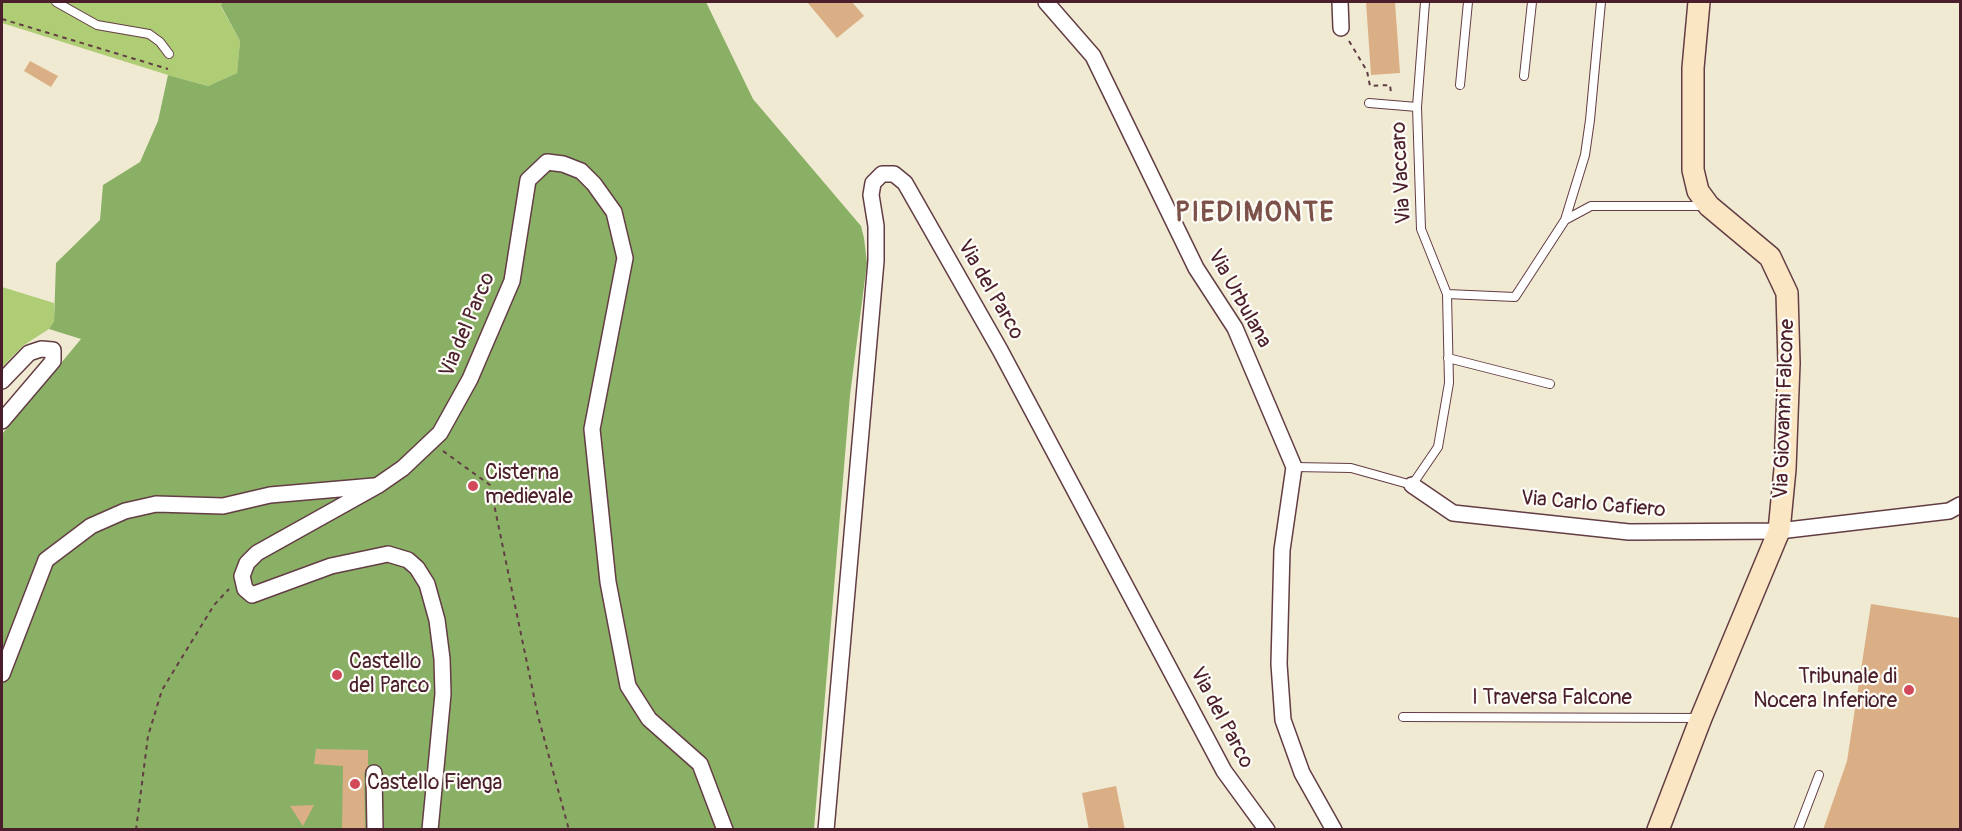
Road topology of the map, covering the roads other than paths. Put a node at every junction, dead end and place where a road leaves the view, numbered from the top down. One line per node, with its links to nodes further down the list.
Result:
1 (56, 2): 10 (lane)
2 (1046, 2): 22 (street, Via Urbulana)
3 (1340, 2): 9 (street)
4 (1425, 2): 14 (lane)
5 (1468, 2): 12 (lane)
6 (1533, 2): 11 (lane)
7 (1601, 2): 16 (lane)
8 (1699, 2): 15 (main road, Via Giovanni Falcone)
9 (1341, 28)
10 (169, 54)
11 (1524, 76)
12 (1460, 85)
13 (1369, 103): 14 (lane, Via Vaccaro)
14 (1417, 107): 17 (lane, Via Vaccaro)
15 (1709, 206): 16 (lane); 26 (main road, Via Giovanni Falcone)
16 (1565, 220): 17 (lane)
17 (1447, 294): 18 (lane)
18 (1449, 358): 20 (lane); 23 (lane)
19 (2, 381): 21 (street)
20 (1550, 384)
21 (2, 421)
22 (1294, 467): 23 (lane); 37 (street)
23 (1412, 485): 26 (street, Via Carlo Cafiero)
24 (377, 486): 27 (street); 33 (street, Via del Parco); 34 (street, Via del Parco)
25 (1960, 506): 26 (street, Via Carlo Cafiero)
26 (1779, 531): 29 (main road, Via Giovanni Falcone)
27 (2, 674)
28 (1403, 717): 29 (lane, I Traversa Falcone)
29 (1701, 718): 38 (main road, Via Giovanni Falcone)
30 (374, 774): 32 (street)
31 (1819, 775): 39 (lane)
32 (375, 830)
33 (430, 830)
34 (725, 830)
35 (826, 830): 36 (street, Via del Parco)
36 (1267, 830)
37 (1335, 830)
38 (1658, 830)
39 (1798, 830)

